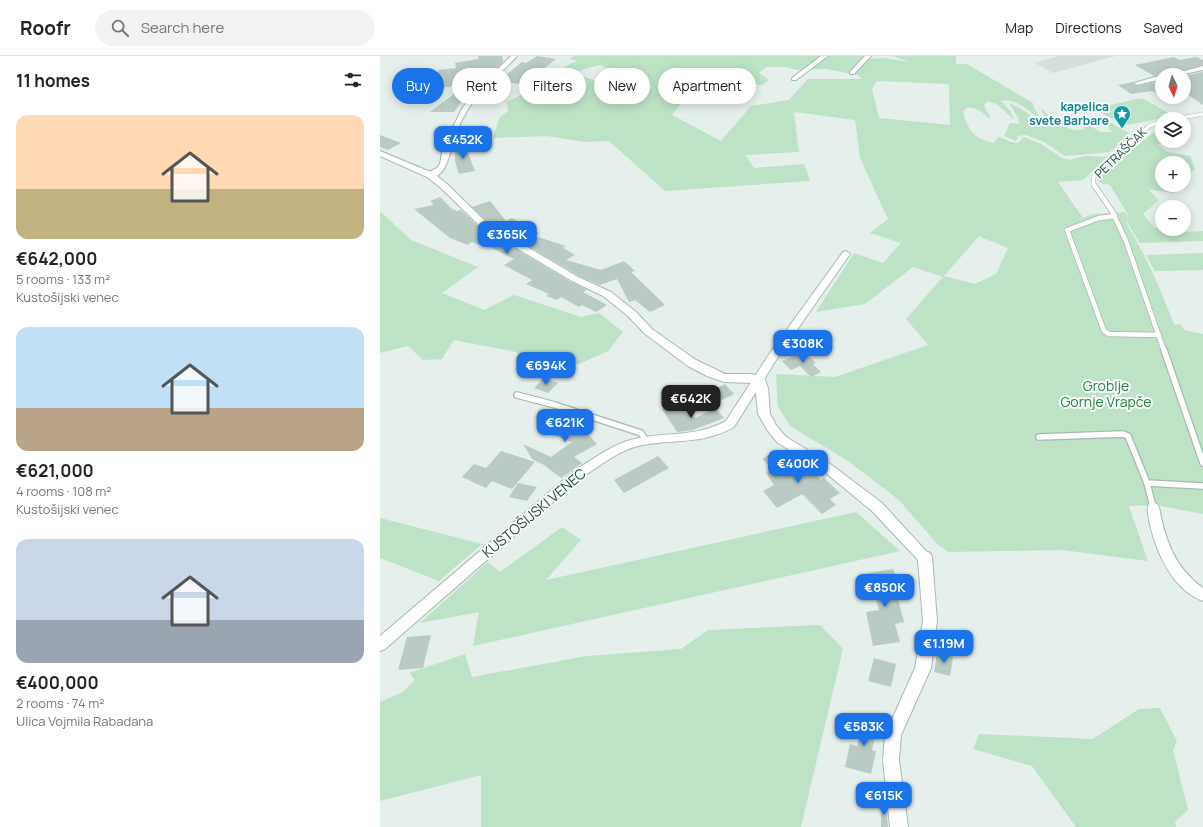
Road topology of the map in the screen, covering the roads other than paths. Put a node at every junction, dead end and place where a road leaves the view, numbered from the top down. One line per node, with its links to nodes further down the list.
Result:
1 (514, 56): 14 (street)
2 (825, 56): 7 (street)
3 (868, 56): 6 (street)
4 (1203, 68): 5 (street)
5 (1191, 71)
6 (852, 73)
7 (794, 79)
8 (1155, 79): 9 (street)
9 (1137, 83)
10 (1203, 114): 11 (lane)
11 (1191, 116)
12 (1155, 124): 15 (lane, PETRAŠČAK)
13 (380, 153): 14 (street)
14 (430, 176): 18 (street)
15 (1113, 213): 17 (lane, PETRAŠČAK); 17 (lane)
16 (846, 254): 18 (street, KUSTOŠIJSKI VENEC)
17 (1159, 335): 22 (lane, PETRAŠČAK)
18 (757, 379): 21 (street, KUSTOŠIJSKI VENEC); 28 (street)
19 (517, 395): 21 (lane)
20 (1039, 437): 23 (lane)
21 (646, 441): 27 (street, KUSTOŠIJSKI VENEC)
22 (1203, 463)
23 (1147, 483): 24 (lane); 25 (lane)
24 (1203, 486)
25 (1153, 507): 26 (street)
26 (1203, 594)
27 (380, 645)
28 (899, 827)

